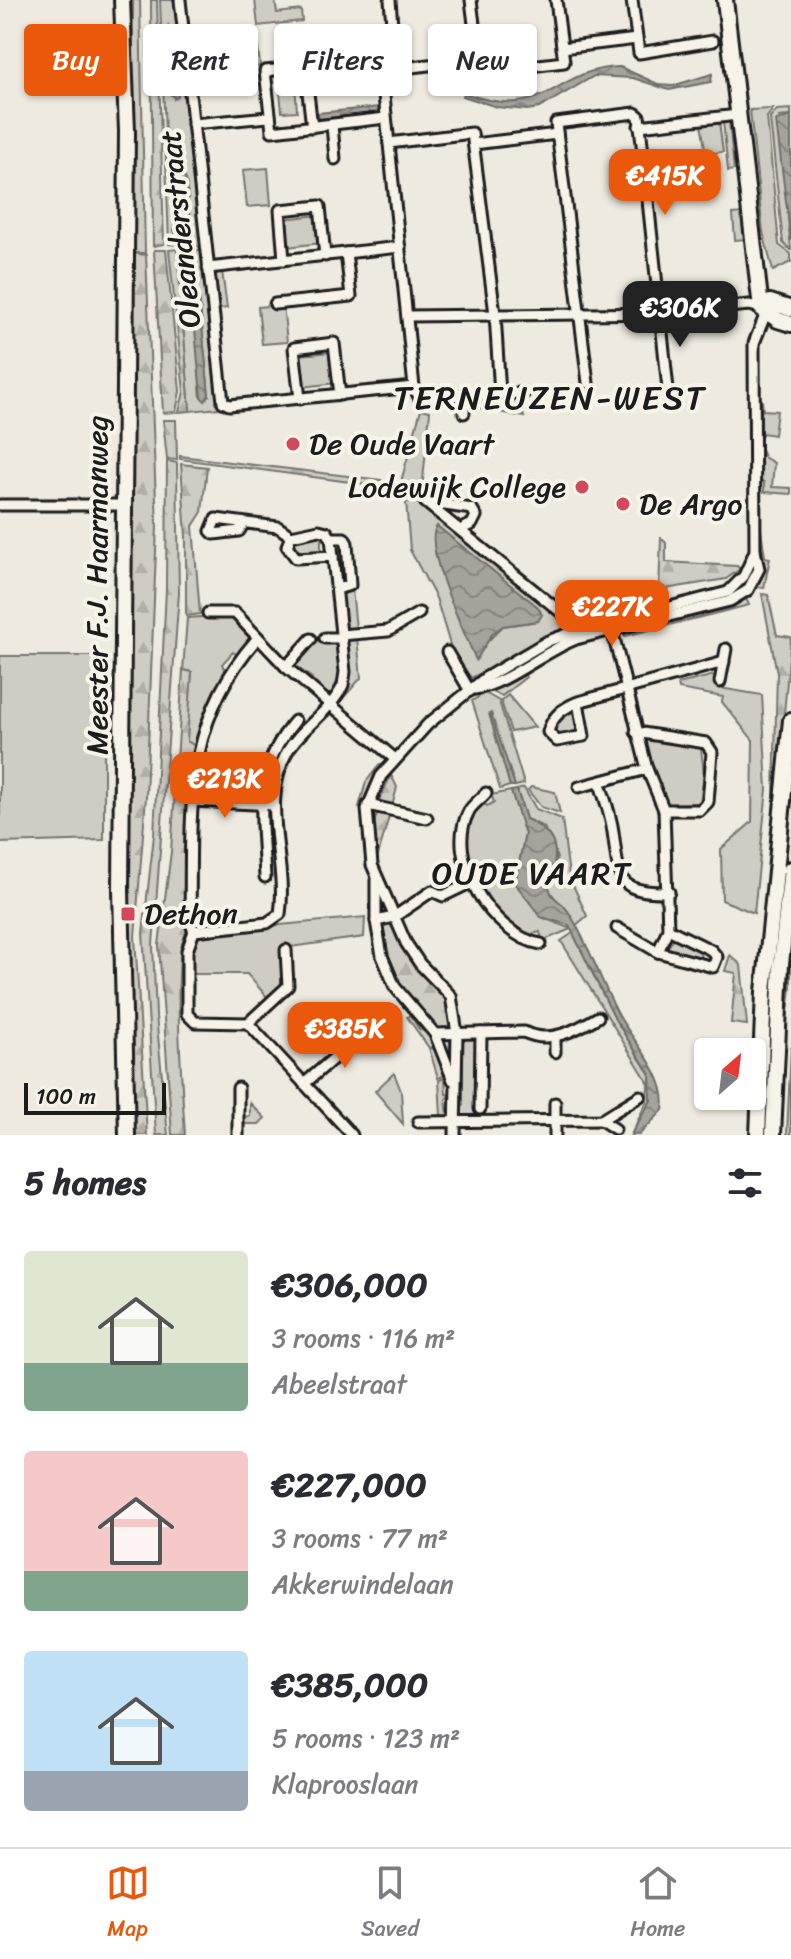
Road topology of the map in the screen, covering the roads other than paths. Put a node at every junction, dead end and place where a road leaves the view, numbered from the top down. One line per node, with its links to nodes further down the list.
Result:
1 (122, 0): 9 (main road, Meester F.J. Haarmanweg)
2 (130, 0): 12 (main road, Meester F.J. Haarmanweg)
3 (180, 0): 22 (street, Oleanderstraat)
4 (390, 0): 10 (street)
5 (471, 0): 11 (street)
6 (556, 0): 15 (street)
7 (632, 0): 13 (street)
8 (725, 0): 19 (main road)
9 (125, 24)
10 (393, 24)
11 (474, 24)
12 (127, 26)
13 (637, 39): 14 (street); 15 (street)
14 (713, 41)
15 (562, 48): 16 (street)
16 (537, 65)
17 (126, 96): 53 (main road, Meester F.J. Haarmanweg)
18 (384, 96): 21 (street)
19 (738, 115): 24 (street); 36 (main road)
20 (268, 117): 22 (street); 25 (street); 25 (street)
21 (386, 118): 23 (street); 27 (street)
22 (193, 124): 34 (street, Oleanderstraat)
23 (332, 125): 25 (street); 29 (street)
24 (639, 126): 26 (street); 38 (street)
25 (312, 127)
26 (557, 134): 28 (street); 40 (street)
27 (389, 143): 28 (street); 30 (street)
28 (474, 144): 39 (street)
29 (335, 159)
30 (400, 247): 31 (street); 41 (street)
31 (346, 253): 32 (street); 35 (street)
32 (325, 256): 33 (street); 33 (street)
33 (284, 260): 34 (street)
34 (208, 268): 50 (street, Oleanderstraat)
35 (275, 304)
36 (766, 308): 37 (main road); 38 (street); 42 (main road); 62 (street)
37 (791, 309)
38 (659, 313): 40 (street); 45 (street)
39 (495, 314): 40 (street); 41 (street); 47 (street)
40 (579, 314): 43 (street)
41 (408, 316): 44 (street)
42 (791, 324)
43 (588, 383)
44 (414, 387): 48 (street); 49 (street)
45 (668, 389)
46 (524, 393): 47 (street)
47 (500, 394): 49 (street)
48 (340, 395): 50 (street); 50 (street)
49 (465, 396): 51 (street)
50 (300, 399)
51 (464, 413)
52 (0, 505): 53 (street)
53 (123, 505): 123 (main road, Meester F.J. Haarmanweg)
54 (244, 523): 56 (street)
55 (460, 530): 55 (street); 63 (street)
56 (291, 536): 57 (street); 58 (street)
57 (331, 538): 58 (street); 59 (street)
58 (333, 556): 59 (street)
59 (337, 589): 64 (street)
60 (208, 613): 67 (street)
61 (419, 613): 64 (street)
62 (611, 627): 63 (street); 73 (street)
63 (574, 635): 74 (street)
64 (341, 636): 65 (street); 76 (street)
65 (325, 638)
66 (311, 639): 71 (street)
67 (256, 640): 71 (street); 85 (street)
68 (726, 649): 70 (street)
69 (447, 652): 74 (street)
70 (724, 662): 72 (street); 73 (street)
71 (286, 667): 76 (street)
72 (720, 682)
73 (626, 689): 75 (street); 79 (street)
74 (471, 690): 80 (street)
75 (578, 702): 75 (street)
76 (331, 703): 80 (street); 86 (street)
77 (791, 720): 128 (main road)
78 (295, 721): 88 (street)
79 (636, 732): 81 (street); 89 (street)
80 (395, 759): 87 (street)
81 (647, 769): 82 (street); 89 (street)
82 (600, 784): 83 (street); 95 (street)
83 (579, 787)
84 (486, 793): 94 (street)
85 (192, 801): 88 (street); 100 (street)
86 (274, 805): 88 (street); 100 (street)
87 (368, 805): 90 (street); 93 (street)
88 (261, 806): 92 (street)
89 (664, 810): 95 (street)
90 (427, 818)
91 (791, 869): 129 (main road)
92 (265, 877)
93 (376, 878): 96 (street); 97 (street)
94 (470, 883): 96 (street); 101 (street)
95 (669, 892): 99 (street)
96 (394, 917): 97 (street); 107 (street)
97 (376, 921): 109 (street)
98 (617, 928): 103 (street)
99 (668, 929): 103 (street); 103 (street)
100 (194, 931): 105 (street)
101 (541, 944)
102 (286, 950): 105 (street)
103 (658, 952)
104 (598, 1017): 110 (street)
105 (248, 1023): 113 (street)
106 (365, 1031): 113 (street)
107 (457, 1033): 108 (street); 109 (street); 112 (street)
108 (481, 1033): 110 (street); 117 (street)
109 (435, 1034): 112 (street)
110 (555, 1037): 111 (street)
111 (555, 1052)
112 (454, 1083): 121 (street)
113 (304, 1084): 125 (street)
114 (238, 1088): 124 (street)
115 (640, 1096): 118 (street)
116 (555, 1103): 119 (street)
117 (480, 1109)
118 (601, 1120): 119 (street); 122 (street)
119 (555, 1121): 121 (street); 127 (street)
120 (418, 1122): 121 (street)
121 (455, 1122): 126 (street)
122 (615, 1129)
123 (127, 1135)
124 (238, 1135)
125 (352, 1135)
126 (455, 1135)
127 (555, 1135)
128 (758, 1135)
129 (773, 1135)

